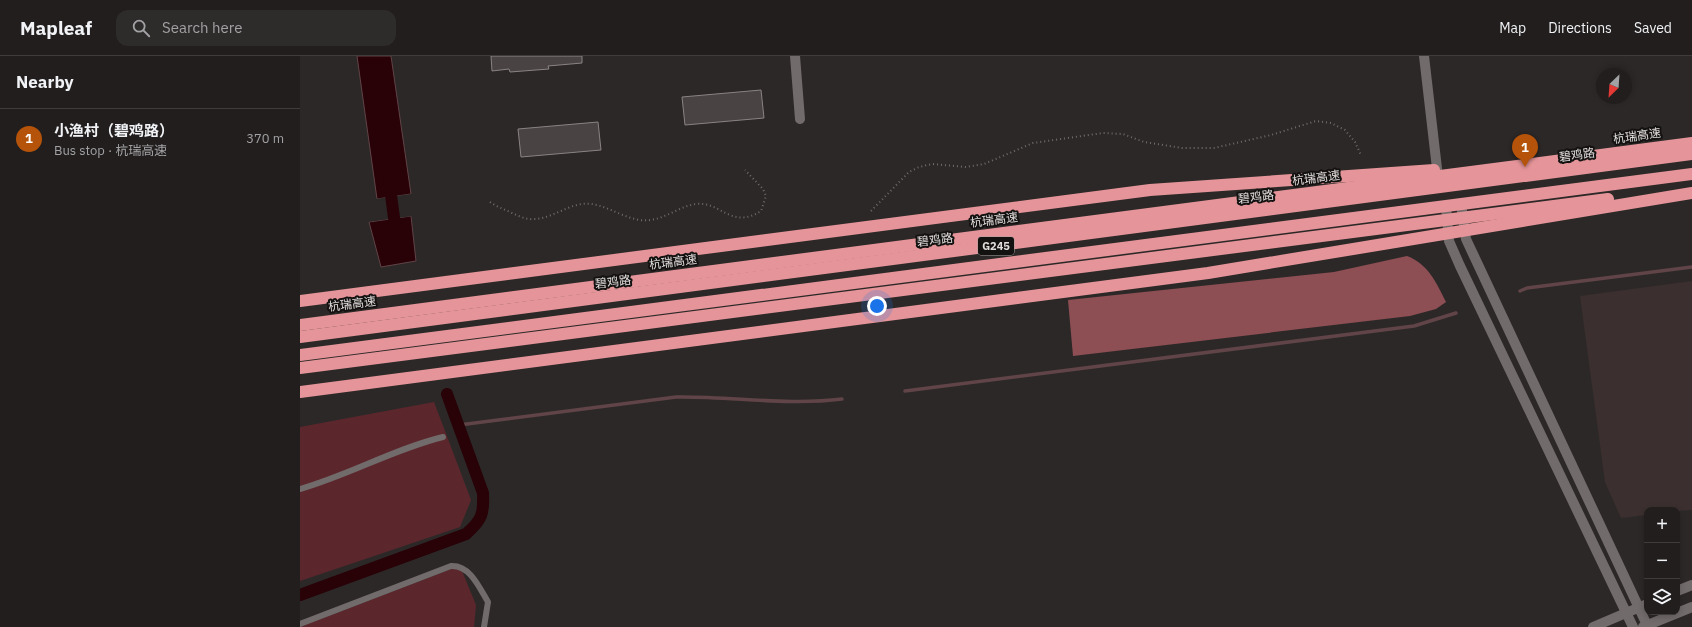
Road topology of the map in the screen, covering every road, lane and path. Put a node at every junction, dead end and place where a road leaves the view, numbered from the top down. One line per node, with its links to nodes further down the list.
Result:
1 (795, 56): 3 (street)
2 (1424, 56): 10 (street)
3 (800, 119)
4 (1692, 143): 7 (highway, 杭瑞高速)
5 (1692, 154): 10 (highway, 碧鸡路 / G245)
6 (1361, 155): 16 (path)
7 (1561, 161): 17 (highway); 18 (highway, 杭瑞高速)
8 (745, 170): 13 (path)
9 (1692, 174): 14 (highway, G245)
10 (1439, 188): 19 (highway, 碧鸡路 / G245)
11 (1692, 188): 21 (highway)
12 (1692, 193): 22 (highway)
13 (490, 202)
14 (1461, 204): 15 (highway, G245); 27 (street)
15 (1446, 206): 20 (highway, G245); 29 (street)
16 (871, 211)
17 (300, 301)
18 (300, 325)
19 (300, 337)
20 (300, 355)
21 (300, 368)
22 (300, 392)
23 (443, 437): 24 (lane)
24 (300, 489)
25 (1692, 585): 26 (street)
26 (1680, 590)
27 (1643, 606): 29 (street); 31 (street)
28 (1692, 607): 31 (street)
29 (1626, 613): 33 (street); 34 (street)
30 (300, 624): 32 (lane)
31 (1645, 626)
32 (484, 627)
33 (1593, 627)
34 (1633, 627)

